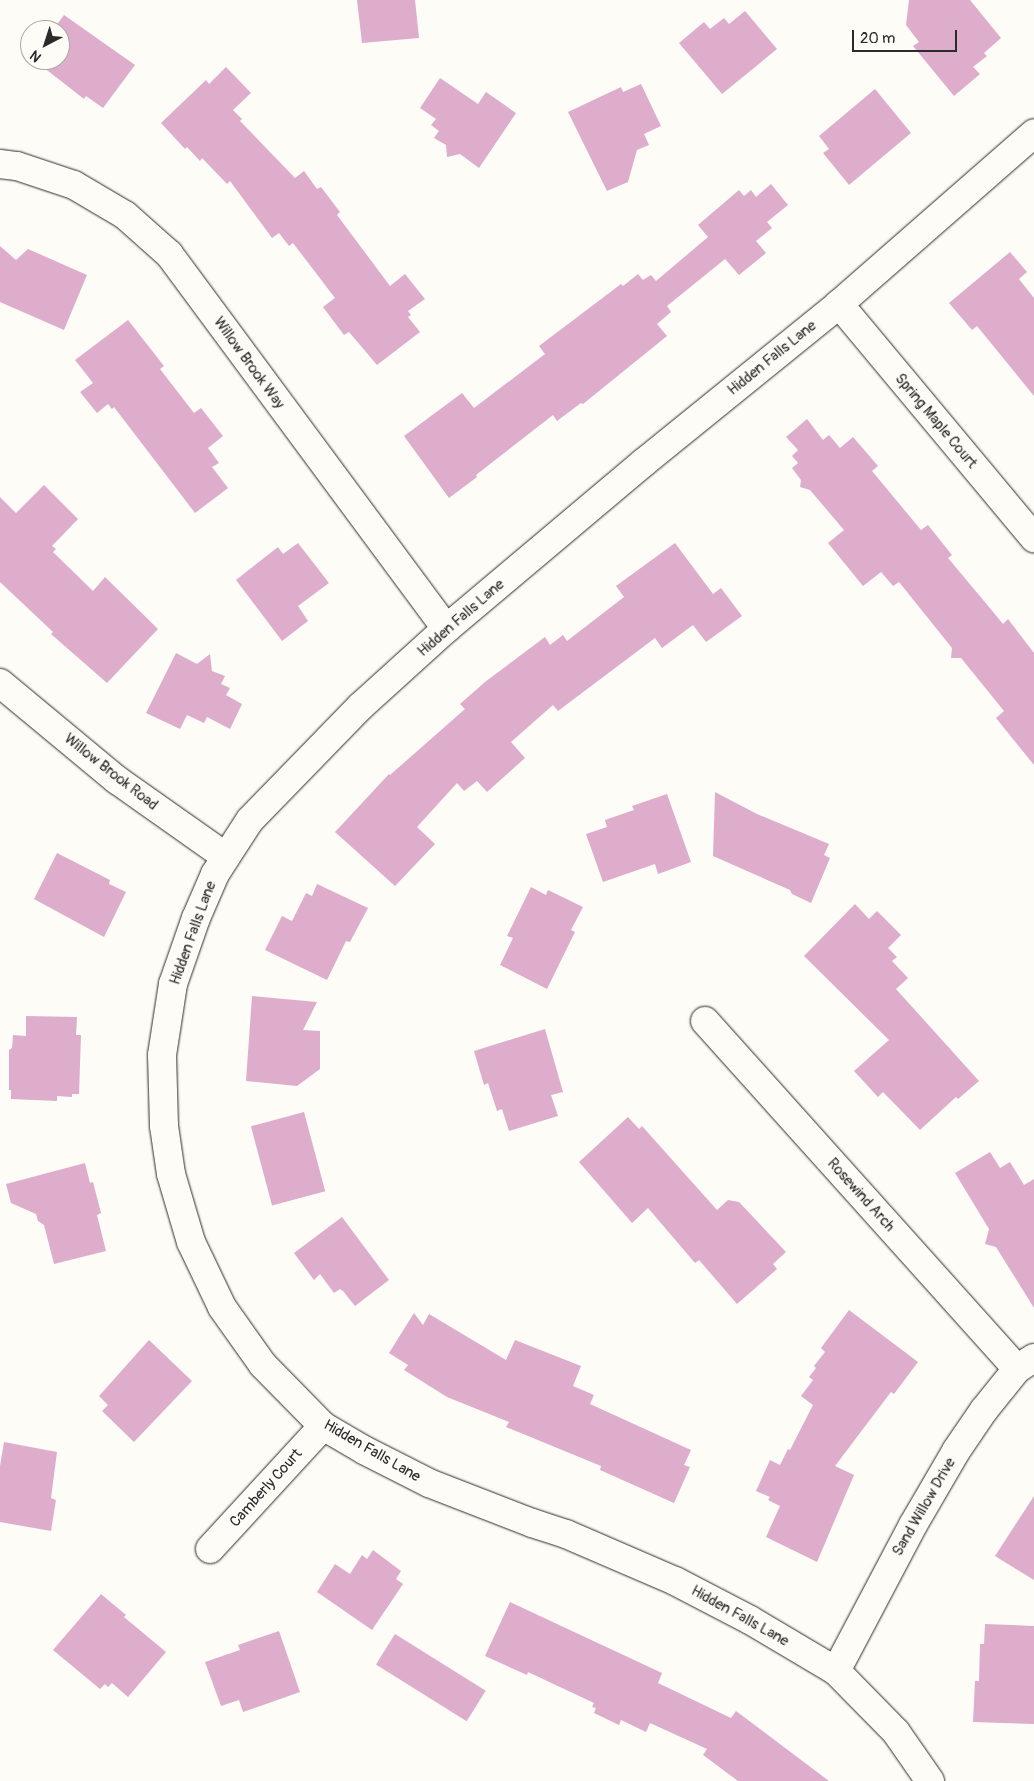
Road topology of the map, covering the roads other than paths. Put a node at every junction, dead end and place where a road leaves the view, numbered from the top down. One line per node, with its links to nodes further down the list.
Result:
1 (1034, 133): 3 (street, Hidden Falls Lane)
2 (0, 164): 5 (street, Willow Brook Way)
3 (839, 304): 4 (street, Spring Maple Court); 5 (street, Hidden Falls Lane)
4 (1034, 538)
5 (446, 629): 7 (street, Hidden Falls Lane)
6 (0, 683): 7 (street, Willow Brook Road)
7 (226, 857): 10 (street, Hidden Falls Lane)
8 (705, 1022): 9 (street, Rosewind Arch)
9 (1026, 1364): 12 (street, Sand Willow Drive)
10 (323, 1426): 11 (street, Camberly Court); 12 (street, Hidden Falls Lane)
11 (210, 1549)
12 (836, 1671): 13 (street, Hidden Falls Lane)
13 (930, 1781)

